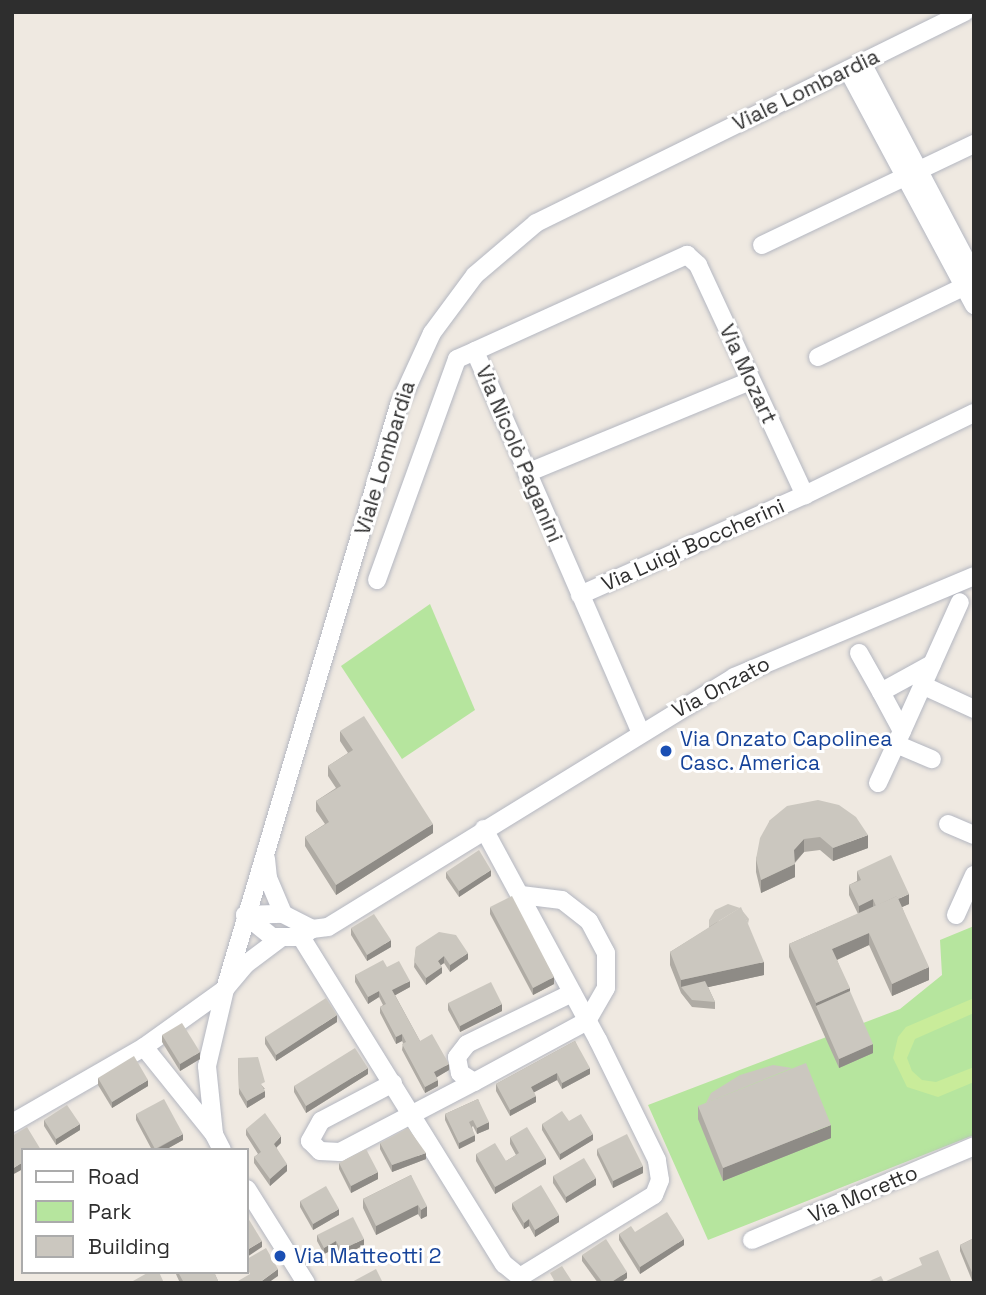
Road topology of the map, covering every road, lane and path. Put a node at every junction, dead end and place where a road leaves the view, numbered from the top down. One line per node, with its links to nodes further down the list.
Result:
1 (965, 12): 2 (street, Viale Lombardia)
2 (855, 66): 4 (street); 31 (street, Viale Lombardia)
3 (974, 144): 4 (street)
4 (913, 174): 5 (street); 7 (street)
5 (762, 244)
6 (687, 256): 9 (street, Via Nicolò Paganini); 11 (street, Via Mozart)
7 (971, 281): 8 (street); 10 (street)
8 (974, 305)
9 (475, 351): 13 (street, Via Nicolò Paganini); 16 (street)
10 (818, 357)
11 (750, 381): 13 (street); 14 (street, Via Mozart)
12 (974, 413): 14 (street, Via Luigi Boccherini)
13 (527, 473): 17 (street, Via Nicolò Paganini)
14 (805, 495): 17 (street, Via Luigi Boccherini)
15 (974, 576): 24 (street, Via Onzato)
16 (377, 580)
17 (580, 595): 24 (street, Via Nicolò Paganini)
18 (960, 602): 20 (street)
19 (859, 653): 22 (street)
20 (932, 664): 21 (street); 22 (street)
21 (922, 685): 23 (street); 25 (street)
22 (881, 692): 25 (street)
23 (974, 709)
24 (640, 732): 29 (street, Via Onzato)
25 (899, 737): 26 (street); 27 (street)
26 (932, 759)
27 (878, 783)
28 (948, 824): 30 (street)
29 (484, 829): 33 (street); 37 (street, Via Onzato)
30 (974, 835)
31 (266, 849): 34 (street); 35 (street, Viale Lombardia)
32 (974, 875): 36 (street)
33 (521, 895): 41 (street); 42 (street)
34 (283, 914): 35 (street); 37 (street)
35 (245, 915): 38 (street); 40 (street, Viale Lombardia)
36 (956, 915)
37 (314, 931): 38 (street); 39 (street); 39 (street)
38 (282, 937): 40 (street)
39 (322, 967): 45 (street)
40 (225, 989): 43 (street); 48 (street, Viale Lombardia)
41 (572, 993): 42 (street); 44 (street)
42 (587, 1021): 44 (street); 46 (street)
43 (144, 1047): 47 (street); 48 (street)
44 (474, 1082): 46 (street)
45 (393, 1083): 46 (street); 46 (street)
46 (412, 1115)
47 (12, 1123)
48 (218, 1142)
49 (974, 1146): 51 (street, Via Moretto)
50 (248, 1191): 52 (street)
51 (752, 1240)
52 (306, 1283)

